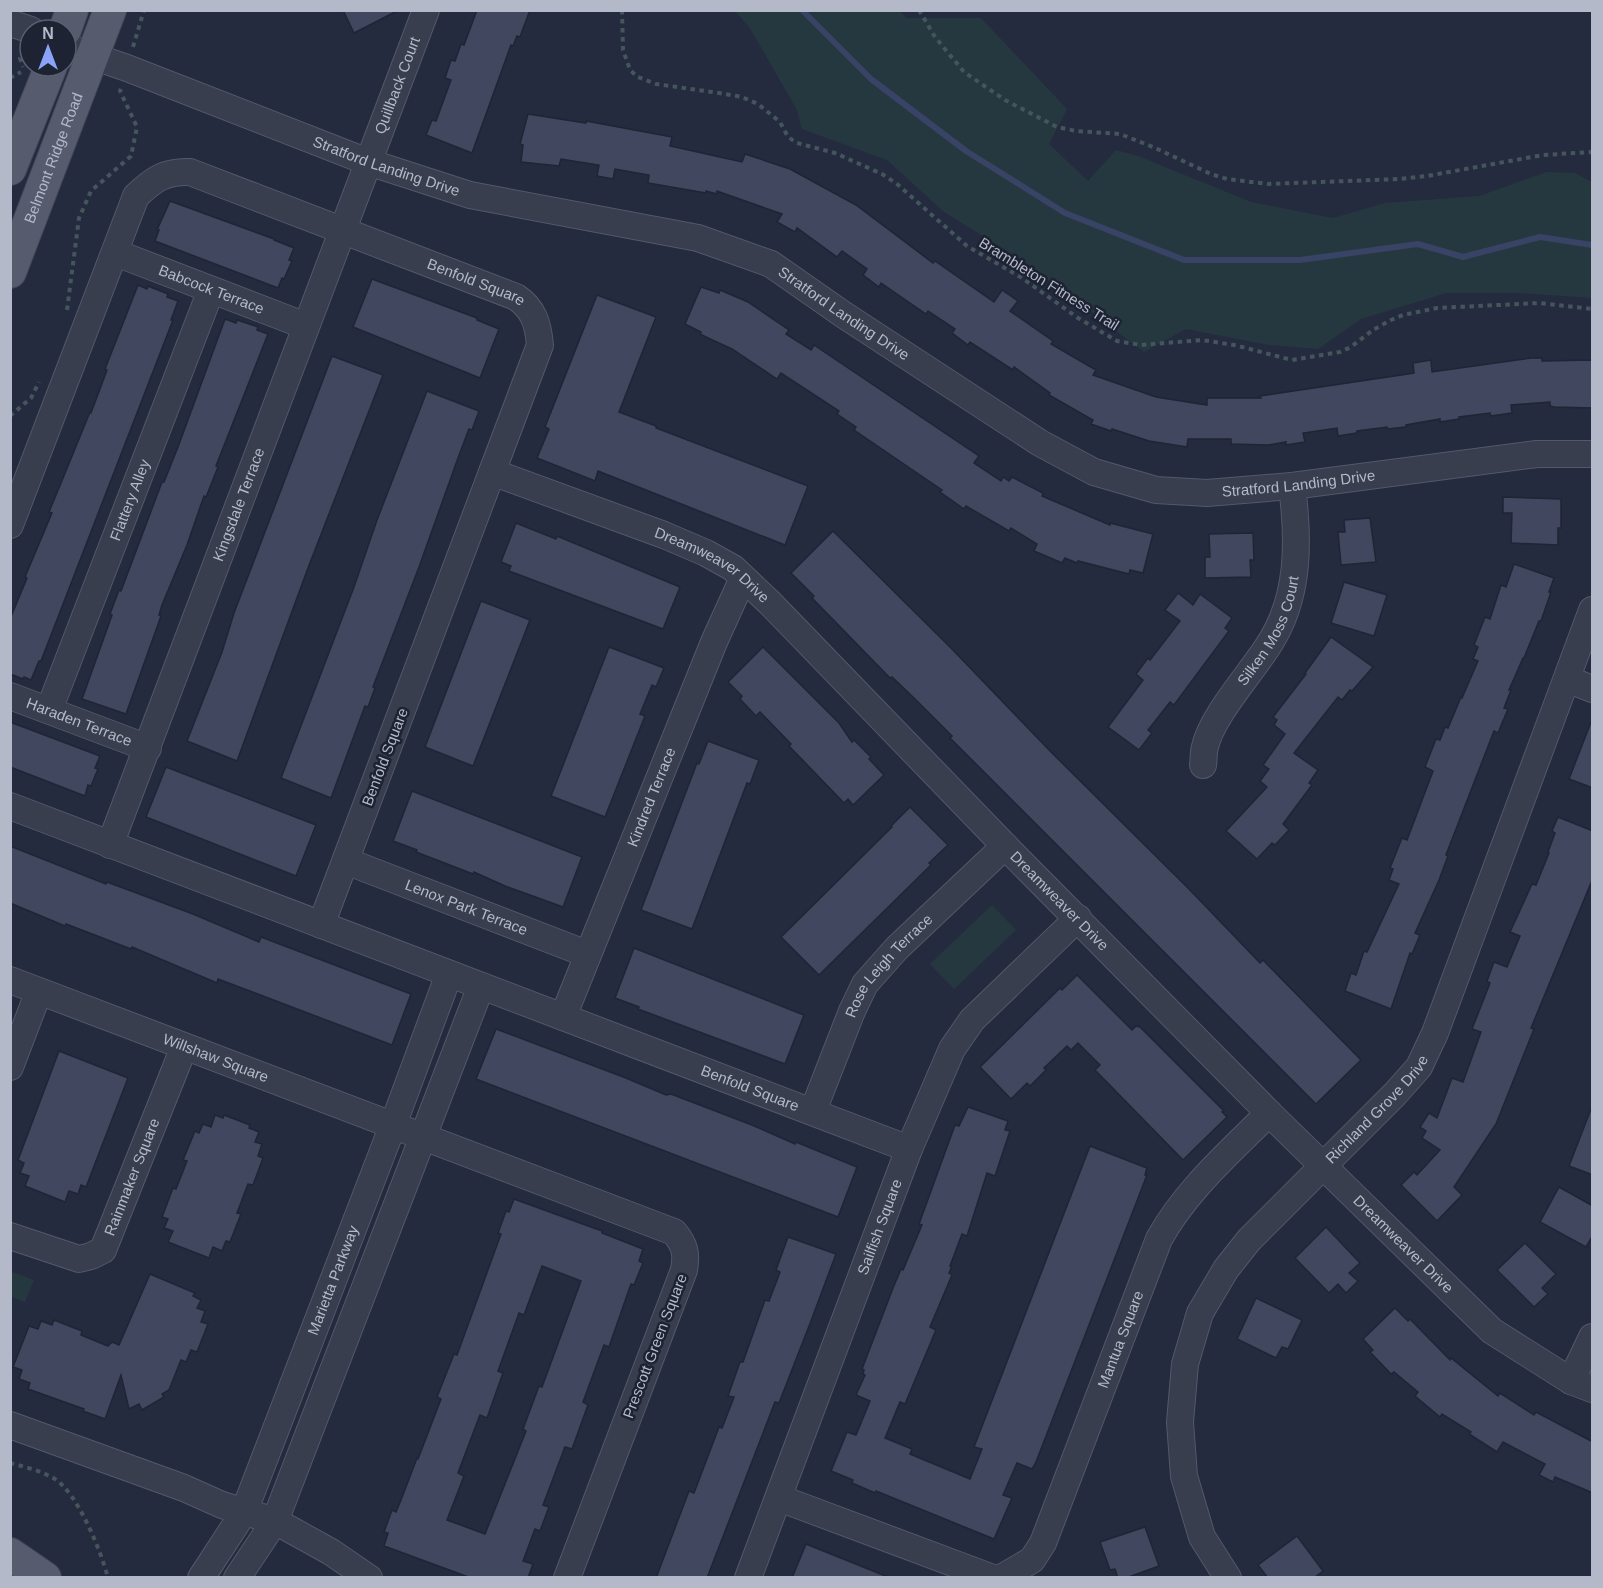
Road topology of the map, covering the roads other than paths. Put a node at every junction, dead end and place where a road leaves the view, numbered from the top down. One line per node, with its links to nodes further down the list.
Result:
1 (110, 10): 3 (main road, Belmont Ridge Road)
2 (426, 10): 5 (street, Quillback Court)
3 (79, 52): 5 (street, Stratford Landing Drive); 9 (main road, Belmont Ridge Road)
4 (46, 78): 6 (main road)
5 (368, 162): 7 (street, Kingsdale Terrace); 14 (street, Stratford Landing Drive)
6 (10, 169)
7 (343, 229): 8 (street, Benfold Square); 11 (street, Kingsdale Terrace); 13 (street, Benfold Square)
8 (116, 253): 10 (street, Babcock Terrace); 15 (street, Benfold Square)
9 (10, 272)
10 (211, 290): 11 (street, Babcock Terrace); 21 (street, Flattery Alley)
11 (306, 326): 22 (street, Kingsdale Terrace)
12 (1593, 454): 14 (street, Stratford Landing Drive)
13 (492, 472): 16 (street, Dreamweaver Drive); 27 (street, Benfold Square)
14 (1292, 486): 23 (street, Silken Moss Court)
15 (10, 525)
16 (743, 578): 26 (street, Dreamweaver Drive); 30 (street, Kindred Terrace)
17 (1593, 610): 18 (street, Richland Grove Drive)
18 (1567, 679): 19 (street); 43 (street, Richland Grove Drive)
19 (1593, 688)
20 (10, 696): 21 (street, Haraden Terrace)
21 (50, 710): 22 (street, Haraden Terrace)
22 (148, 748): 25 (street, Kingsdale Terrace)
23 (1203, 765)
24 (10, 806): 25 (street, Benfold Square)
25 (110, 845): 29 (street, Benfold Square)
26 (1005, 846): 28 (street, Dreamweaver Drive); 38 (street, Rose Leigh Terrace)
27 (346, 861): 29 (street, Benfold Square); 30 (street, Lenox Park Terrace)
28 (1078, 918): 39 (street, Dreamweaver Drive); 42 (street, Sailfish Square)
29 (321, 925): 31 (street, Benfold Square)
30 (587, 954): 35 (street, Kindred Terrace)
31 (449, 974): 33 (street, Benfold Square); 40 (street, Marietta Parkway)
32 (10, 980): 34 (street, Willshaw Square)
33 (481, 986): 35 (street, Benfold Square); 41 (street, Marietta Parkway)
34 (39, 991): 36 (street, Willshaw Square); 37 (street)
35 (563, 1017): 38 (street, Benfold Square)
36 (184, 1047): 40 (street, Willshaw Square); 44 (street, Rainmaker Square)
37 (10, 1067)
38 (813, 1112): 42 (street, Benfold Square)
39 (1269, 1113): 43 (street, Dreamweaver Drive); 59 (street, Mantua Square)
40 (393, 1125): 41 (street, Willshaw Square); 49 (street, Marietta Parkway)
41 (423, 1137): 50 (street, Marietta Parkway); 56 (street, Prescott Green Square)
42 (909, 1149): 48 (street, Sailfish Square)
43 (1322, 1165): 46 (street, Dreamweaver Drive); 60 (street, Richland Grove Drive)
44 (10, 1236)
45 (1593, 1337): 46 (street)
46 (1582, 1385)
47 (10, 1425): 49 (street)
48 (779, 1498): 57 (street, Sailfish Square); 58 (street)
49 (244, 1512): 50 (street); 53 (street, Marietta Parkway)
50 (275, 1521): 54 (street, Marietta Parkway); 55 (street)
51 (10, 1554): 52 (main road)
52 (45, 1578)
53 (201, 1578)
54 (237, 1578)
55 (369, 1578)
56 (567, 1578)
57 (748, 1578)
58 (993, 1578)
59 (1001, 1578)
60 (1228, 1578)

